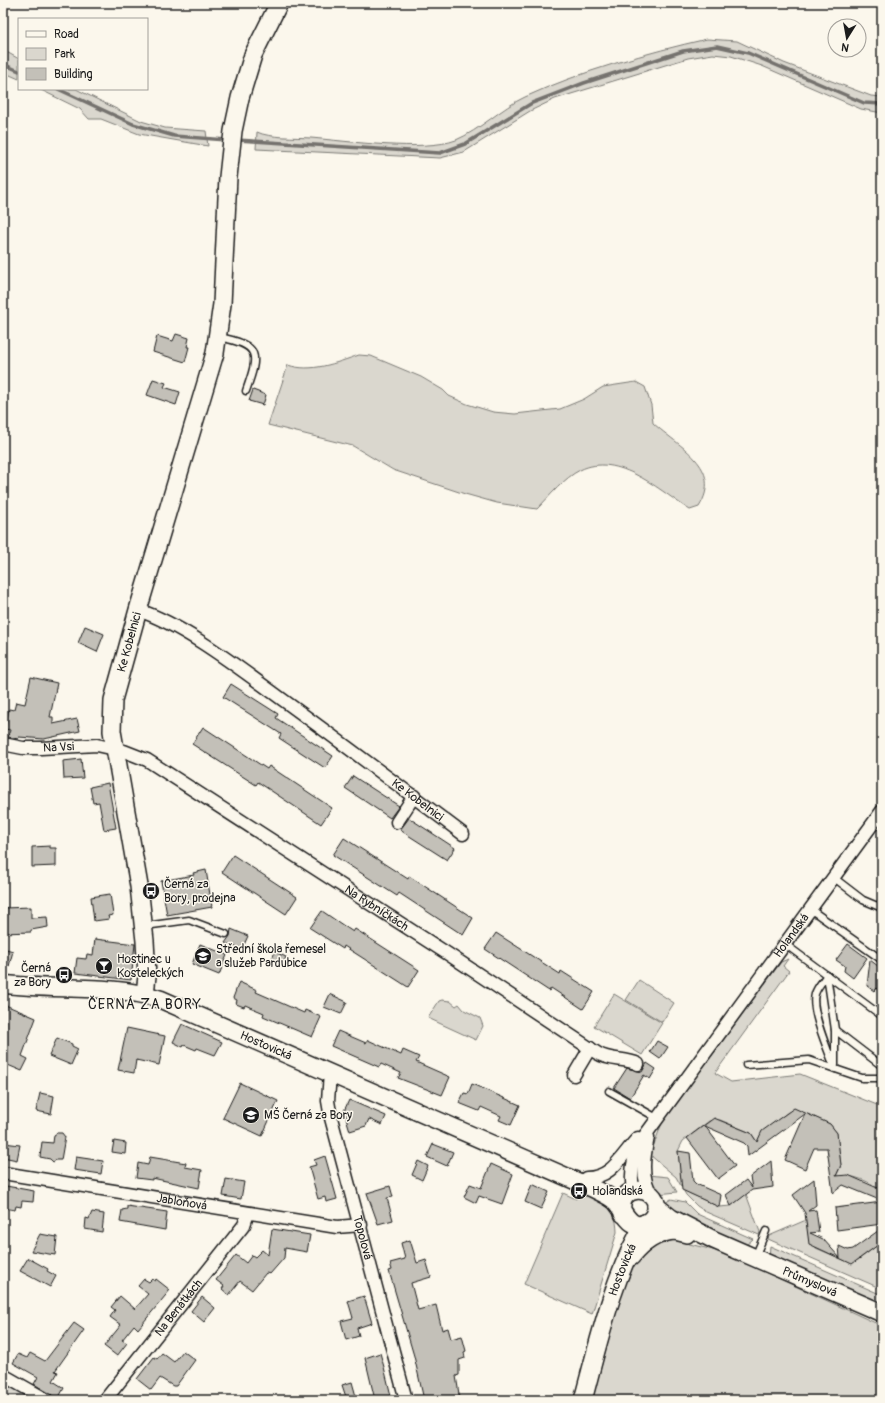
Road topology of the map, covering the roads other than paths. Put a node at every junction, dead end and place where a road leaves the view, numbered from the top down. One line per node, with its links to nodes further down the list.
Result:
1 (279, 3): 2 (street)
2 (218, 337): 3 (lane); 4 (street)
3 (246, 391)
4 (138, 610): 6 (street, Ke Kobelnici); 7 (street, Ke Kobelnici)
5 (3, 744): 6 (street, Na Vsi)
6 (115, 749): 14 (street, Ke Kobelnici); 23 (street, Na Rybníčkách)
7 (414, 796): 9 (street); 10 (street, Ke Kobelnici)
8 (882, 810): 11 (street, Holandská)
9 (397, 822)
10 (463, 834)
11 (833, 877): 12 (lane); 13 (street, Holandská)
12 (882, 908)
13 (810, 909): 16 (street, Holandská); 17 (lane)
14 (144, 926): 15 (lane); 20 (street, Ke Kobelnici)
15 (226, 934)
16 (784, 944): 18 (lane); 32 (street, Holandská)
17 (882, 960)
18 (827, 975): 21 (lane); 22 (lane); 27 (lane)
19 (3, 984): 20 (street, Hostovická)
20 (145, 994): 28 (street, Hostovická)
21 (882, 1016)
22 (835, 1030): 26 (lane); 27 (lane)
23 (590, 1048): 24 (street, Na Rybníčkách); 29 (street)
24 (638, 1064)
25 (746, 1065): 27 (lane)
26 (882, 1066)
27 (835, 1069): 30 (lane)
28 (330, 1073): 33 (street, Hostovická); 41 (street, Topolová)
29 (574, 1075)
30 (882, 1078)
31 (609, 1091): 32 (lane)
32 (657, 1118): 35 (street, Holandská); 36 (street, Holandská); 37 (street, Holandská)
33 (518, 1155): 35 (street, Hostovická); 39 (street, Hostovická)
34 (3, 1173): 38 (street, Jabloňová)
35 (586, 1178): 36 (street, Hostovická)
36 (632, 1191): 37 (street, Hostovická); 39 (street, Hostovická)
37 (654, 1200): 40 (street, Hostovická); 44 (street, Průmyslová)
38 (248, 1213): 41 (street, Jabloňová); 51 (street, Na Benátkách)
39 (624, 1216): 40 (street); 48 (street, Hostovická)
40 (645, 1223): 42 (street, Průmyslová); 46 (street, Hostovická)
41 (361, 1225): 52 (street, Topolová)
42 (677, 1231): 44 (street, Průmyslová); 46 (street)
43 (766, 1231): 45 (lane)
44 (738, 1251): 45 (street, Průmyslová)
45 (754, 1258): 47 (street, Průmyslová)
46 (623, 1271): 48 (street, Hostovická)
47 (882, 1313)
48 (605, 1319): 53 (street, Hostovická)
49 (3, 1375): 50 (street)
50 (47, 1400)
51 (105, 1400)
52 (406, 1400)
53 (583, 1400)

